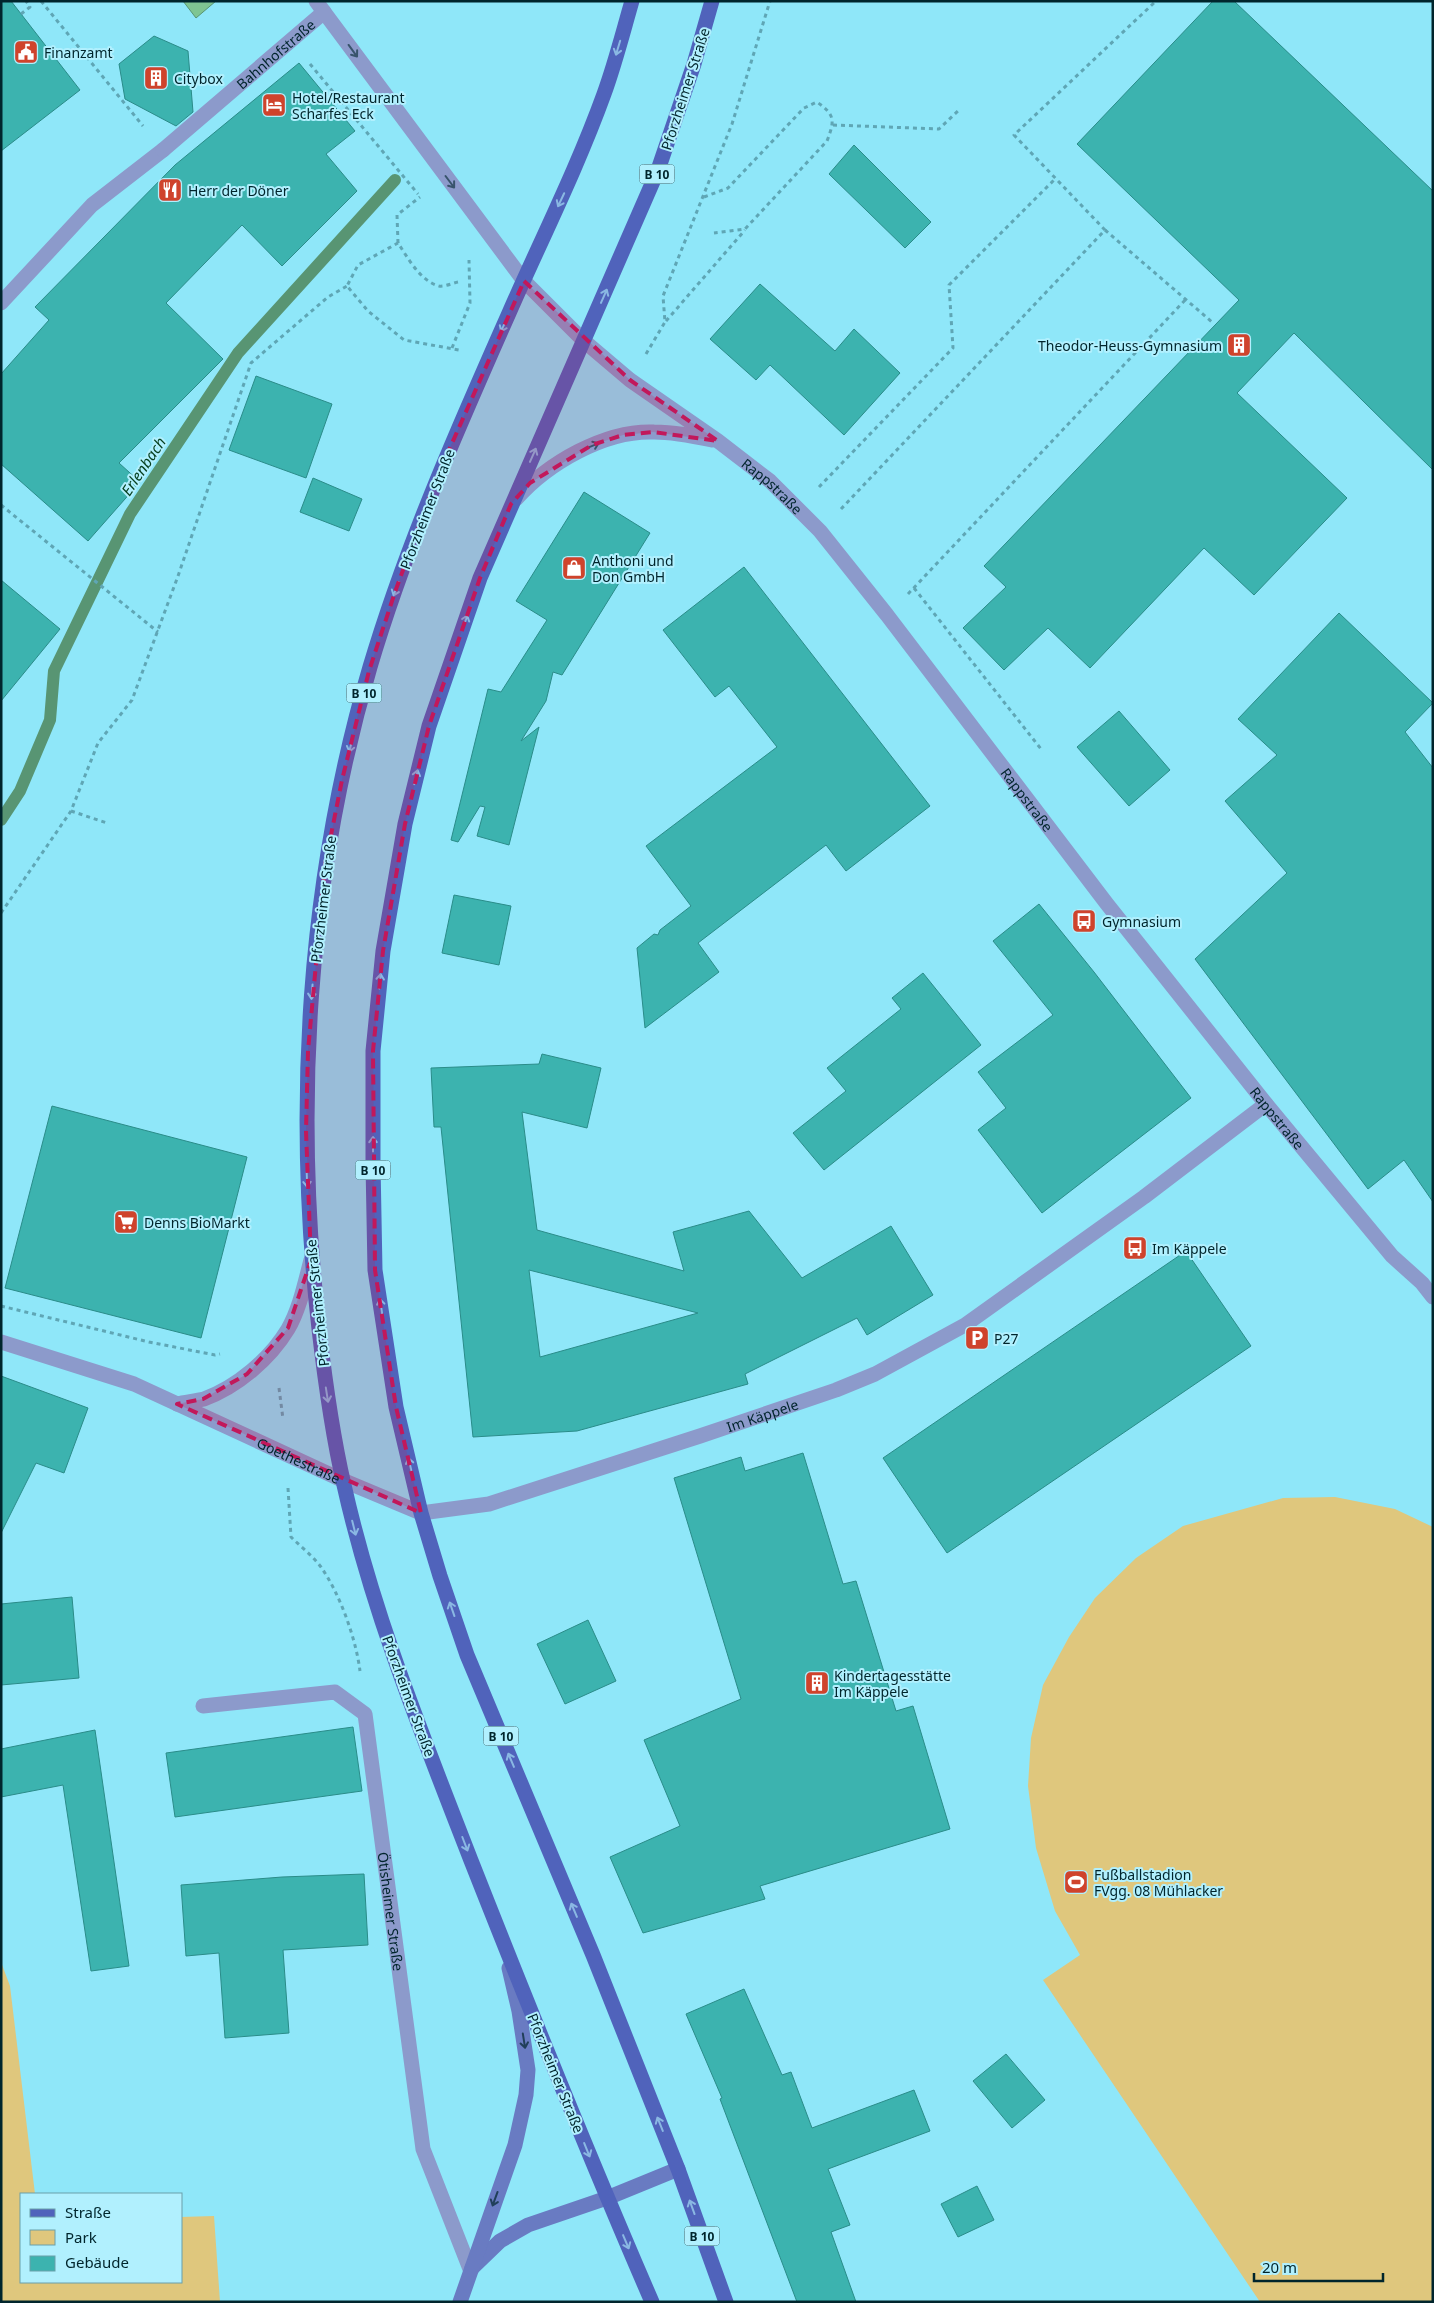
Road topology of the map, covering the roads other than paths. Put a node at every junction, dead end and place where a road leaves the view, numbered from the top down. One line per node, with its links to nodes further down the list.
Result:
1 (632, 1): 4 (main road, Pforzheimer Straße / B 10, one-way to 4)
2 (712, 1): 6 (main road, Pforzheimer Straße / B 10, one-way to 2)
3 (320, 6): 4 (street, Bahnhofstraße, one-way to 4); 5 (street, Bahnhofstraße)
4 (524, 281): 6 (street); 10 (main road, Pforzheimer Straße / B 10, one-way to 10)
5 (1, 303)
6 (584, 341): 7 (street, Rappstraße); 8 (main road, Pforzheimer Straße / B 10, one-way to 6)
7 (718, 441): 8 (street, one-way to 7); 9 (street, Rappstraße)
8 (511, 504): 15 (main road, Pforzheimer Straße / B 10, one-way to 8)
9 (1266, 1104): 11 (street, Rappstraße); 15 (street, Im Käppele)
10 (311, 1260): 13 (street); 14 (main road, Pforzheimer Straße / B 10, one-way to 14)
11 (1433, 1297)
12 (1, 1342): 13 (street, Goethestraße)
13 (177, 1404): 14 (street, Goethestraße)
14 (342, 1480): 15 (street, Goethestraße); 17 (main road, Pforzheimer Straße / B 10, one-way to 17)
15 (421, 1513): 18 (main road, Pforzheimer Straße / B 10, one-way to 15)
16 (203, 1706): 20 (street, Ötisheimer Straße)
17 (503, 1942): 19 (main road, Pforzheimer Straße / B 10, one-way to 19); 20 (main road, one-way to 20)
18 (678, 2169): 19 (main road); 23 (main road, Pforzheimer Straße / B 10, one-way to 18)
19 (607, 2198): 20 (main road); 22 (main road, Pforzheimer Straße / B 10, one-way to 22)
20 (470, 2270): 21 (main road)
21 (460, 2302)
22 (652, 2302)
23 (726, 2302)

